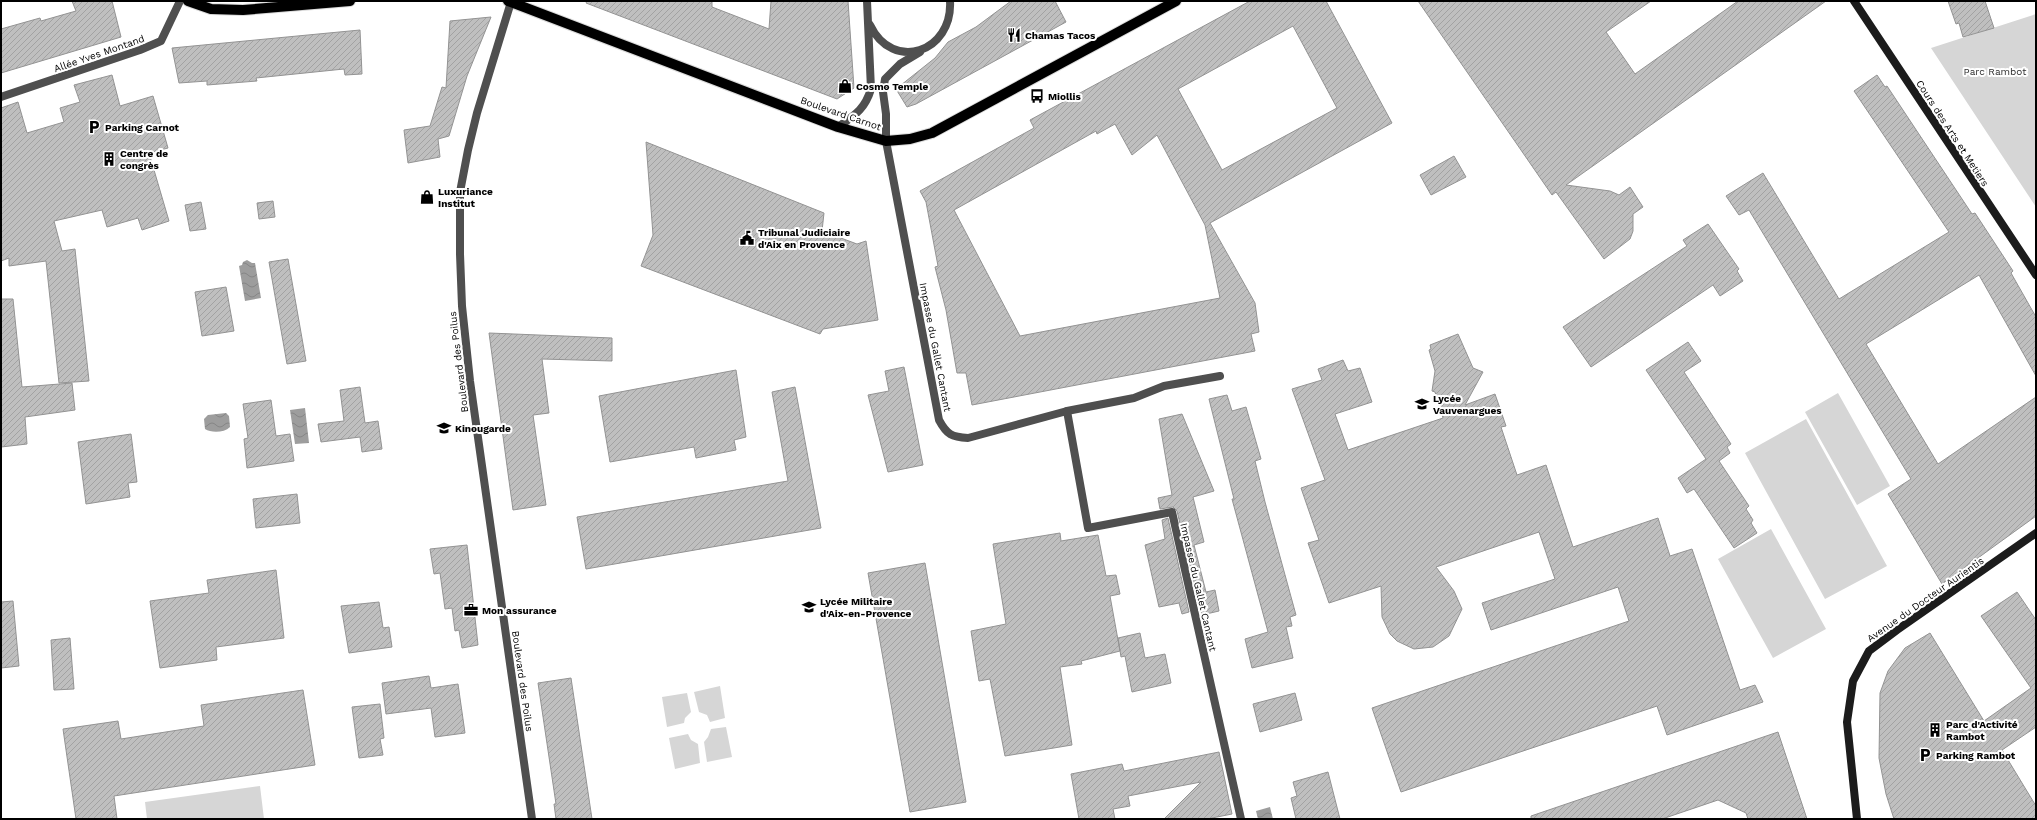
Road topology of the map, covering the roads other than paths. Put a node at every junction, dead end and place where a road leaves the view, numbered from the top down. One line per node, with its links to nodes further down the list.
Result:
1 (180, 1): 13 (street, Allée Yves Montand)
2 (188, 1): 3 (main road)
3 (350, 1)
4 (510, 1): 14 (main road, Boulevard Carnot); 20 (street, Boulevard des Poilus)
5 (867, 1): 10 (street)
6 (870, 1): 10 (street)
7 (950, 1): 12 (street, Impasse du Gallet Cantant)
8 (1176, 1): 15 (main road, Boulevard Carnot)
9 (1854, 1): 16 (main road, Cours des Arts et Metiers)
10 (868, 10): 11 (street)
11 (868, 22): 12 (street); 14 (street)
12 (922, 51): 15 (street, Impasse du Gallet Cantant)
13 (1, 97)
14 (838, 127): 15 (main road, Boulevard Carnot)
15 (886, 141): 18 (street, Impasse du Gallet Cantant)
16 (2036, 275)
17 (1220, 376): 18 (street, Impasse du Gallet Cantant)
18 (1067, 411): 21 (street, Impasse du Gallet Cantant)
19 (2036, 533): 22 (main road, Avenue du Docteur Aurientis)
20 (532, 819)
21 (1241, 819)
22 (1857, 819)

